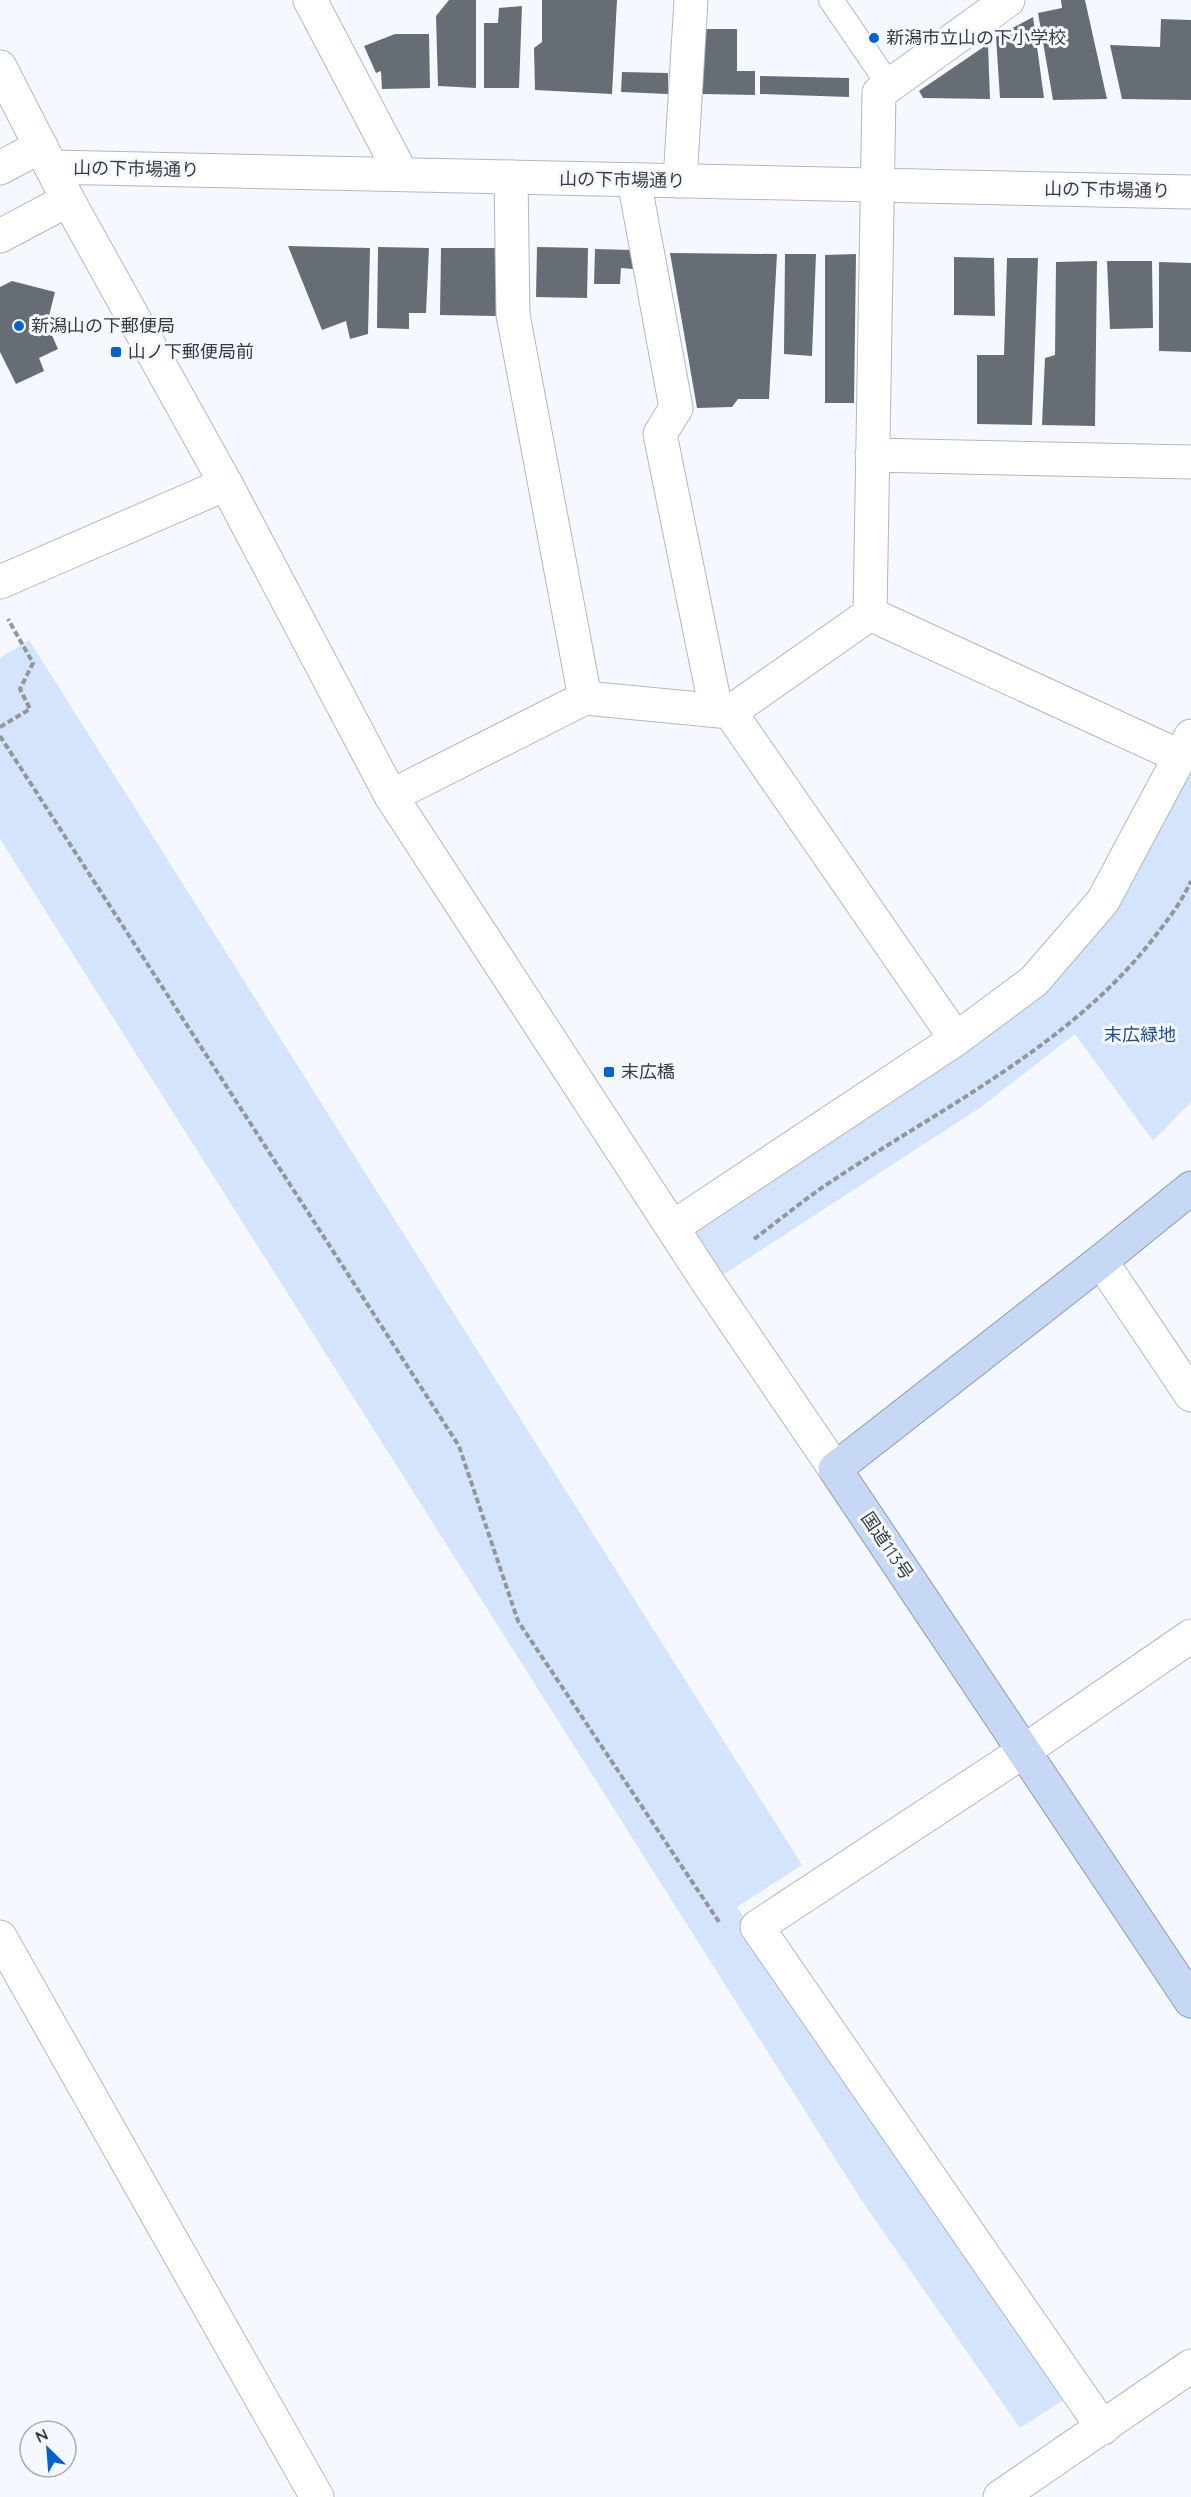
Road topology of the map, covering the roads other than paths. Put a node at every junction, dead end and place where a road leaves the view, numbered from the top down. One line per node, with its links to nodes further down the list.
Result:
1 (310, 0): 9 (street)
2 (691, 0): 12 (street)
3 (831, 0): 6 (lane)
4 (1008, 0): 6 (street)
5 (0, 67): 7 (street)
6 (889, 85): 13 (street)
7 (47, 157): 8 (street); 9 (street, 山の下市場通り); 15 (street)
8 (0, 168)
9 (401, 173): 10 (street, 山の下市場通り)
10 (511, 177): 11 (street, 山の下市場通り); 22 (street)
11 (634, 180): 12 (street, 山の下市場通り); 23 (street)
12 (680, 181): 13 (street, 山の下市場通り)
13 (877, 187): 14 (street, 山の下市場通り); 17 (street)
14 (1191, 192)
15 (68, 200): 16 (street); 19 (street)
16 (0, 236)
17 (872, 454): 18 (street); 21 (street)
18 (1191, 462)
19 (226, 484): 20 (street); 25 (street)
20 (0, 582)
21 (870, 614): 23 (street); 24 (street)
22 (585, 698): 23 (street); 25 (street)
23 (723, 711): 26 (street)
24 (1186, 746): 26 (street)
25 (391, 796): 28 (street)
26 (956, 1039): 28 (street)
27 (1191, 1188): 29 (highway)
28 (673, 1227): 31 (street)
29 (1101, 1261): 30 (street); 31 (highway)
30 (1191, 1395)
31 (835, 1469): 33 (highway, 国道113号)
32 (1191, 1636): 33 (street)
33 (1024, 1751): 35 (highway, 国道113号); 37 (street)
34 (0, 1937): 38 (street)
35 (1191, 2001)
36 (1191, 2366): 37 (street)
37 (1103, 2428): 39 (street)
38 (317, 2497)
39 (1000, 2497)

